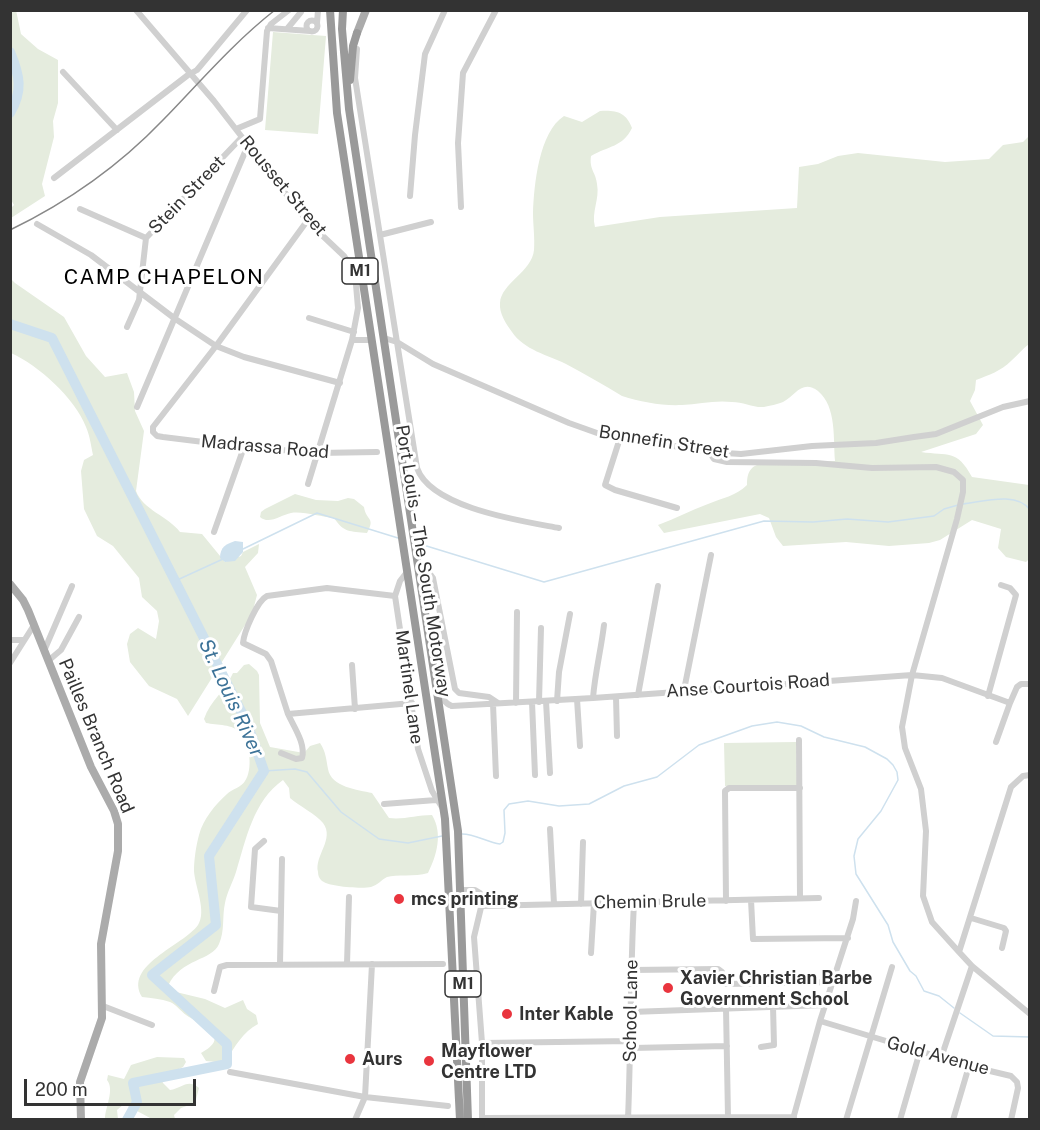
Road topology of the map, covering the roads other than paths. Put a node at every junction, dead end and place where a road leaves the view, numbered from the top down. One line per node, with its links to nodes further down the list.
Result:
1 (136, 10): 18 (street, Rousset Street)
2 (247, 10): 18 (street)
3 (289, 10): 13 (street)
4 (318, 10): 12 (street)
5 (330, 10): 40 (highway, Port Louis – The South Motorway / M1)
6 (343, 10): 19 (highway, Port Louis – The South Motorway / M1)
7 (366, 10): 16 (main road)
8 (445, 10): 25 (street)
9 (496, 10): 26 (street)
10 (300, 11): 11 (street); 14 (street)
11 (309, 22): 12 (street); 15 (street)
12 (317, 23): 15 (street)
13 (268, 28): 14 (street); 20 (street)
14 (287, 29): 15 (street)
15 (310, 31)
16 (357, 33): 19 (highway); 31 (street)
17 (63, 72): 21 (street)
18 (190, 74): 20 (street, Rousset Street); 21 (street)
19 (349, 109): 38 (highway, Port Louis – The South Motorway / M1)
20 (236, 129): 22 (street, Rousset Street)
21 (117, 130): 24 (street)
22 (242, 137): 23 (street, Rousset Street); 32 (street, Stein Street)
23 (248, 145): 28 (street, Rousset Street); 34 (street)
24 (54, 178)
25 (410, 196)
26 (460, 207)
27 (80, 209): 32 (street)
28 (307, 221): 37 (street, Rousset Street); 42 (street)
29 (431, 222): 31 (street)
30 (37, 224): 33 (street)
31 (380, 235): 41 (street)
32 (146, 238): 33 (street, Stein Street)
33 (140, 292): 34 (street); 36 (street, Stein Street)
34 (174, 318): 42 (street); 45 (street)
35 (309, 318): 37 (street)
36 (127, 327)
37 (354, 332): 39 (street, Rousset Street)
38 (384, 338): 41 (street, Bonnefin Street); 56 (highway, Port Louis – The South Motorway / M1)
39 (352, 340): 40 (street); 43 (street, Rousset Street)
40 (371, 340): 57 (highway, Port Louis – The South Motorway / M1)
41 (397, 342): 46 (street, Bonnefin Street); 53 (street)
42 (216, 346): 43 (street); 47 (street, Madrassa Road)
43 (340, 383): 50 (street, Rousset Street)
44 (1029, 401): 49 (street, Bonnefin Street)
45 (137, 407)
46 (620, 438): 49 (street, Bonnefin Street); 52 (street)
47 (244, 447): 50 (street, Madrassa Road); 54 (street)
48 (377, 452): 50 (street, Madrassa Road)
49 (708, 452): 76 (street)
50 (318, 453): 51 (street, Rousset Street)
51 (308, 484)
52 (677, 508)
53 (559, 528)
54 (214, 532)
55 (711, 555): 78 (street)
56 (420, 569): 75 (highway, Port Louis – The South Motorway / M1); 89 (street)
57 (407, 572): 62 (street); 106 (highway, Port Louis – The South Motorway / M1)
58 (10, 584): 66 (main road, Pailles Branch Road)
59 (1001, 585): 80 (street)
60 (72, 586): 71 (street)
61 (658, 586): 79 (street)
62 (395, 596): 86 (street, Martinel Lane); 92 (street)
63 (517, 612): 87 (street)
64 (570, 614): 84 (street)
65 (79, 616): 72 (street)
66 (34, 625): 70 (street); 71 (main road, Pailles Branch Road)
67 (604, 625): 82 (street)
68 (541, 628): 85 (street)
69 (10, 640): 70 (street)
70 (24, 640): 73 (street)
71 (44, 651): 72 (main road, Pailles Branch Road)
72 (48, 661): 139 (main road, Pailles Branch Road)
73 (10, 663)
74 (352, 665): 91 (street)
75 (436, 675): 90 (street); 93 (highway, Port Louis – The South Motorway / M1)
76 (912, 675): 78 (street, Anse Courtois Road); 80 (street, Anse Courtois Road); 127 (street)
77 (1029, 684): 88 (street)
78 (684, 690): 79 (street, Anse Courtois Road)
79 (638, 695): 81 (street, Anse Courtois Road)
80 (988, 696): 88 (street, Anse Courtois Road)
81 (616, 697): 82 (street, Anse Courtois Road); 94 (street)
82 (593, 698): 83 (street, Anse Courtois Road)
83 (577, 699): 84 (street, Anse Courtois Road); 97 (street)
84 (557, 701): 85 (street, Anse Courtois Road)
85 (539, 702): 87 (street, Anse Courtois Road); 99 (street); 100 (street)
86 (412, 703): 91 (street); 104 (street, Martinel Lane)
87 (516, 703): 89 (street, Anse Courtois Road)
88 (1011, 703): 96 (street)
89 (496, 704): 90 (street, Anse Courtois Road); 102 (street)
90 (452, 706): 93 (street)
91 (355, 709): 92 (street)
92 (288, 714): 98 (street)
93 (443, 723): 111 (highway, Port Louis – The South Motorway / M1)
94 (617, 736)
95 (799, 740): 103 (street)
96 (996, 742)
97 (580, 746)
98 (281, 753)
99 (550, 773)
100 (535, 775)
101 (1029, 775): 124 (street)
102 (496, 776)
103 (800, 788): 113 (street); 116 (street)
104 (436, 800): 105 (street); 106 (street, Martinel Lane)
105 (384, 804)
106 (444, 809): 163 (highway, Port Louis – The South Motorway / M1)
107 (550, 829): 120 (street)
108 (264, 841): 123 (street)
109 (584, 842): 121 (street)
110 (282, 859): 123 (street)
111 (460, 890): 122 (street); 164 (highway, Port Louis – The South Motorway / M1)
112 (349, 897): 130 (street)
113 (800, 898): 114 (street, Chemin Brule); 115 (street, Chemin Brule)
114 (819, 898)
115 (751, 900): 116 (street, Chemin Brule); 125 (street)
116 (726, 901): 119 (street, Chemin Brule)
117 (856, 901): 125 (street)
118 (594, 903): 119 (street, Chemin Brule); 121 (street, Chemin Brule); 128 (street)
119 (634, 903): 135 (street, School Lane)
120 (554, 904): 121 (street, Chemin Brule); 122 (street, Chemin Brule)
121 (581, 904)
122 (482, 906): 147 (street)
123 (281, 911): 129 (street)
124 (971, 918): 126 (street); 127 (street)
125 (848, 938): 136 (street)
126 (1002, 948)
127 (959, 952): 133 (street)
128 (591, 953)
129 (280, 964): 130 (street); 137 (street)
130 (347, 964): 131 (street)
131 (372, 964): 132 (street); 155 (street)
132 (443, 964)
133 (972, 966): 142 (street); 152 (street)
134 (892, 967): 146 (street)
135 (631, 970): 136 (street); 143 (street, School Lane)
136 (832, 982): 138 (street)
137 (214, 991)
138 (825, 1005): 140 (street); 144 (street)
139 (103, 1006): 145 (street); 161 (main road, Pailles Branch Road)
140 (773, 1006): 141 (street); 150 (street)
141 (726, 1008): 143 (street); 149 (street)
142 (1028, 1010)
143 (631, 1012): 148 (street, School Lane)
144 (820, 1022): 146 (street, Gold Avenue); 160 (street)
145 (152, 1025)
146 (870, 1038): 151 (street, Gold Avenue); 165 (street)
147 (482, 1043): 148 (street); 158 (street)
148 (632, 1045): 149 (street); 159 (street, School Lane)
149 (727, 1046): 157 (street)
150 (761, 1047)
151 (920, 1051): 152 (street, Gold Avenue); 166 (street)
152 (941, 1058): 153 (street, Gold Avenue)
153 (969, 1066): 167 (street); 168 (street, Gold Avenue)
154 (230, 1072): 155 (street)
155 (365, 1097): 156 (street); 162 (street)
156 (448, 1106)
157 (728, 1117): 159 (street); 160 (street)
158 (482, 1118): 159 (street)
159 (628, 1118)
160 (793, 1118)
161 (81, 1119)
162 (355, 1119)
163 (460, 1119)
164 (468, 1119)
165 (846, 1119)
166 (900, 1119)
167 (953, 1119)
168 (1011, 1119)

